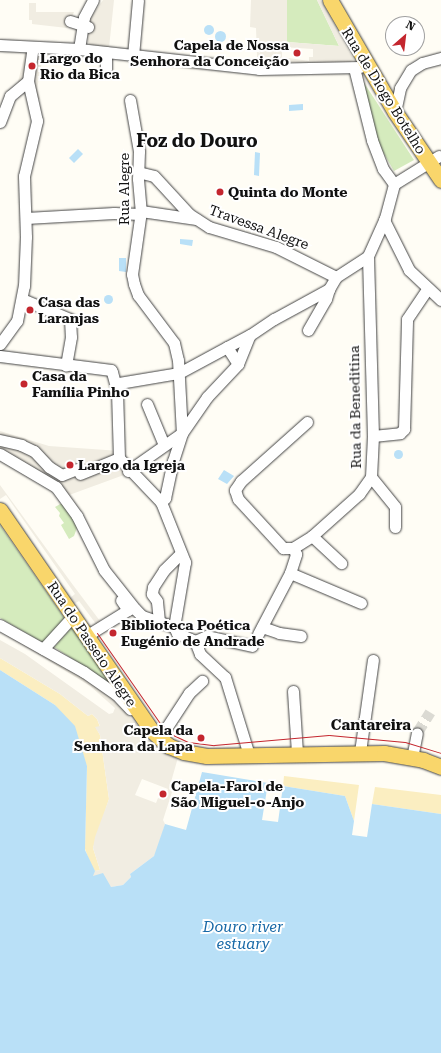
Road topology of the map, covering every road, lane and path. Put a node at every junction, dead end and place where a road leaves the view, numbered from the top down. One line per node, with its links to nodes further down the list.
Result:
1 (93, 0): 5 (street)
2 (138, 0): 10 (street)
3 (330, 0): 12 (main road, Rua de Diogo Botelho)
4 (70, 21): 5 (street)
5 (85, 26): 8 (street)
6 (0, 45): 7 (street)
7 (33, 47): 8 (street); 14 (street)
8 (79, 49): 9 (street)
9 (106, 52): 10 (street); 13 (street)
10 (133, 56): 12 (street)
11 (441, 58): 16 (street)
12 (360, 67): 16 (main road, Rua de Diogo Botelho); 21 (street)
13 (106, 69)
14 (28, 81): 17 (street); 23 (street)
15 (130, 100): 19 (street, Rua Alegre)
16 (395, 112): 18 (main road, Rua de Diogo Botelho)
17 (0, 122)
18 (434, 160): 20 (main road, Rua de Diogo Botelho); 21 (street)
19 (138, 172): 22 (street, Rua Alegre); 24 (street, Travessa Alegre)
20 (441, 180)
21 (394, 184): 25 (street)
22 (141, 213): 23 (street); 24 (street); 39 (street, Rua Alegre)
23 (26, 218): 30 (street)
24 (196, 219): 27 (street, Travessa Alegre)
25 (384, 220): 26 (street); 29 (street)
26 (368, 256): 27 (street); 44 (street, Rua da Beneditina)
27 (336, 277): 28 (street)
28 (329, 289): 32 (street); 33 (street)
29 (427, 289): 31 (street); 44 (street)
30 (22, 298): 34 (street); 38 (street)
31 (441, 300)
32 (308, 330)
33 (250, 335): 35 (street); 37 (street)
34 (0, 344)
35 (227, 347): 37 (street); 39 (street)
36 (0, 356): 38 (street)
37 (238, 364): 43 (street)
38 (66, 366): 40 (street)
39 (179, 372): 40 (street); 43 (street, Rua Alegre)
40 (117, 391): 48 (street)
41 (147, 404): 46 (street)
42 (307, 422): 55 (street)
43 (182, 432): 46 (street); 51 (street)
44 (373, 436): 50 (street, Rua da Beneditina)
45 (0, 440): 48 (street)
46 (164, 445): 49 (street)
47 (0, 454): 59 (street)
48 (119, 458): 49 (street)
49 (128, 471): 51 (street)
50 (371, 477): 53 (street); 54 (street, Rua da Beneditina)
51 (161, 502): 56 (street)
52 (0, 510): 61 (main road, Rua do Passeio Alegre)
53 (395, 527)
54 (312, 536): 55 (street, Rua da Beneditina); 57 (street)
55 (293, 548): 58 (street)
56 (181, 553): 62 (street); 64 (street)
57 (341, 563)
58 (290, 573): 60 (street); 66 (street)
59 (120, 594): 62 (street); 65 (street)
60 (361, 602)
61 (73, 616): 65 (main road, Rua do Passeio Alegre); 69 (street)
62 (159, 621): 64 (street)
63 (0, 625): 69 (street)
64 (174, 627): 67 (street)
65 (86, 636): 74 (main road, Rua do Passeio Alegre)
66 (301, 636)
67 (195, 640): 68 (street); 77 (street)
68 (252, 646)
69 (43, 649): 74 (street)
70 (373, 660): 75 (street)
71 (202, 681): 74 (street)
72 (294, 691): 76 (street)
73 (417, 733): 78 (street)
74 (155, 735): 77 (main road, Rua do Passeio Alegre)
75 (360, 752): 76 (main road, Rua do Passeio Alegre); 78 (main road, Rua do Passeio Alegre)
76 (297, 753): 77 (main road, Rua do Passeio Alegre)
77 (249, 755)
78 (412, 758): 79 (main road, Rua do Passeio Alegre)
79 (441, 767)

